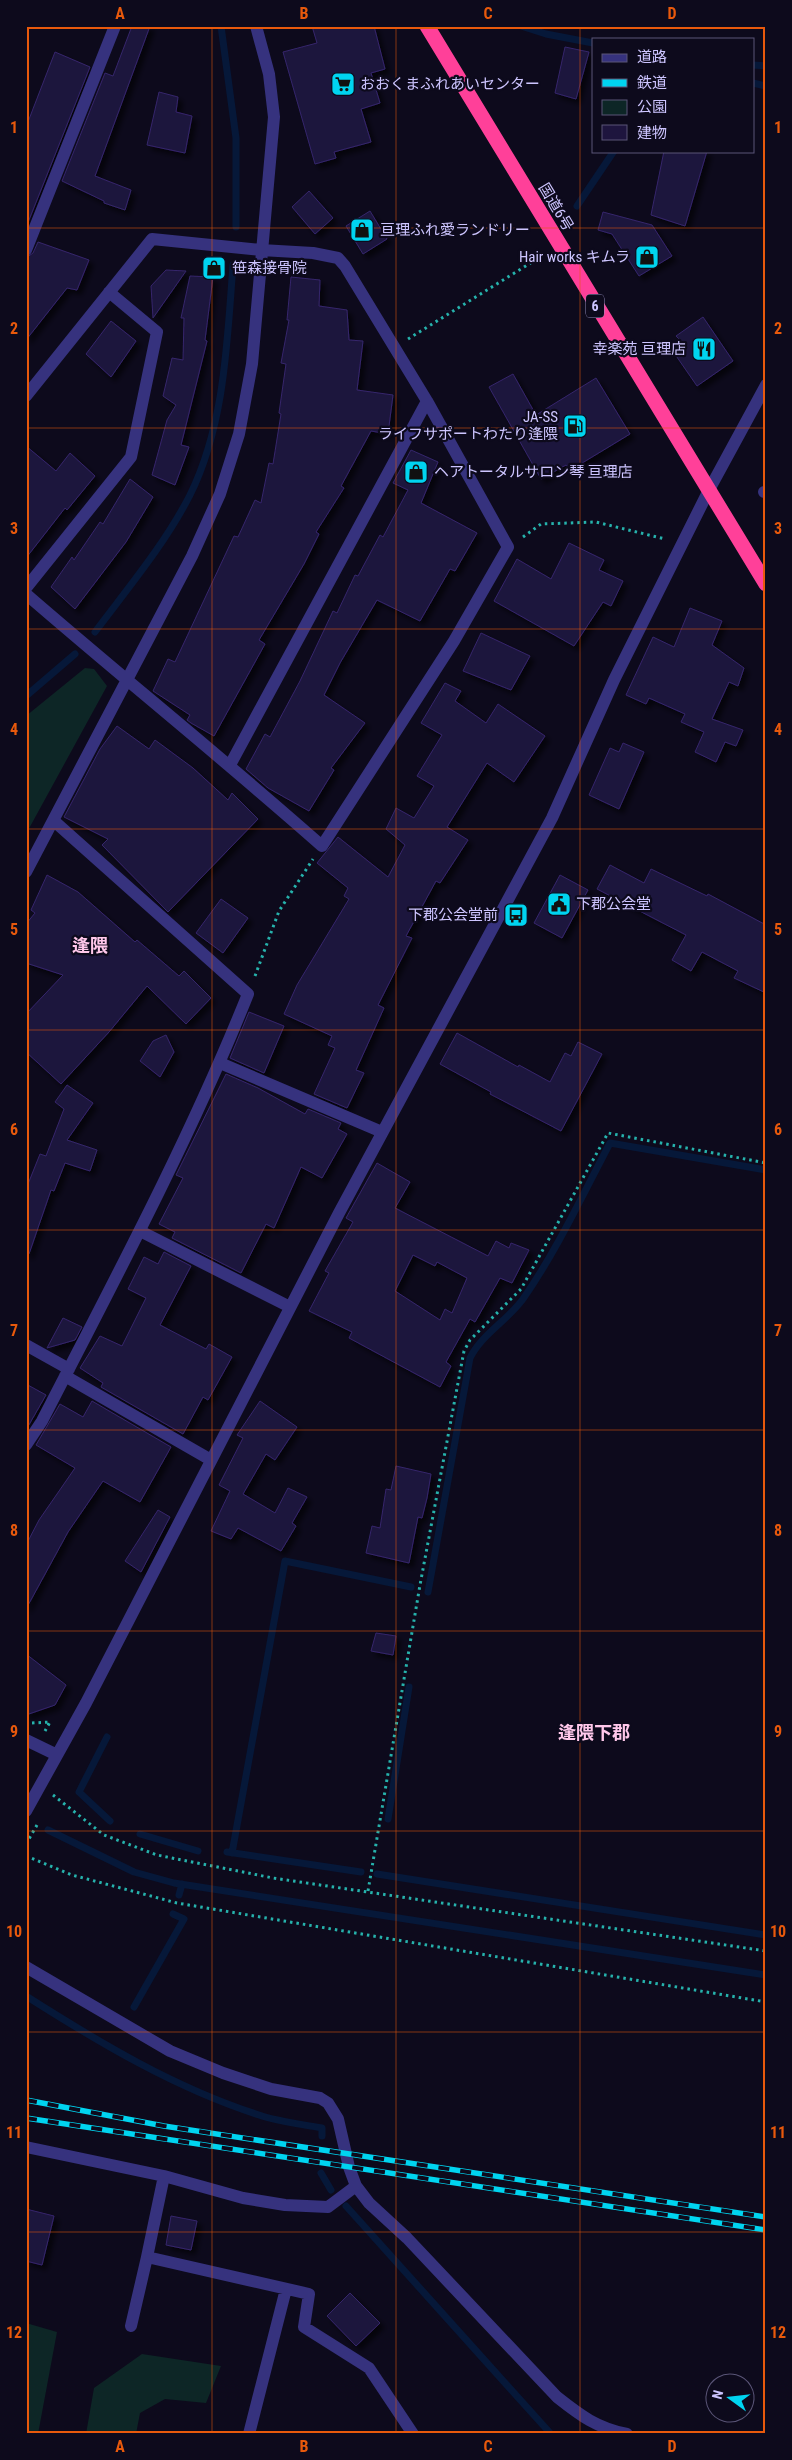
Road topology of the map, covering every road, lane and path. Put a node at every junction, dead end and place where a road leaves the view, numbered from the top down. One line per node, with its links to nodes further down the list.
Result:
1 (115, 26): 4 (street)
2 (256, 26): 5 (street)
3 (427, 26): 12 (highway, 国道6号 / 6)
4 (26, 250)
5 (261, 250): 7 (street); 8 (street); 18 (street)
6 (537, 259): 8 (path)
7 (109, 292): 10 (street); 16 (street)
8 (394, 348): 11 (street)
9 (766, 385): 12 (street)
10 (26, 396)
11 (426, 401): 14 (street); 19 (street)
12 (709, 490): 15 (highway, 国道6号 / 6); 25 (street)
13 (670, 540): 14 (path)
14 (508, 547): 21 (street)
15 (766, 584)
16 (26, 588)
17 (26, 594): 18 (street)
18 (126, 681): 19 (street); 20 (street)
19 (230, 765): 21 (street)
20 (54, 821): 22 (street); 23 (street)
21 (322, 846): 23 (path)
22 (26, 872)
23 (248, 994): 24 (street)
24 (220, 1063): 25 (street); 27 (street)
25 (382, 1132): 28 (street)
26 (766, 1163): 38 (path)
27 (140, 1232): 28 (street); 30 (street)
28 (290, 1307): 32 (street)
29 (26, 1345): 30 (street)
30 (67, 1373): 31 (street); 32 (street)
31 (26, 1445)
32 (211, 1460): 34 (street)
33 (26, 1740): 34 (street)
34 (57, 1755): 36 (street)
35 (62, 1803): 38 (path)
36 (26, 1811)
37 (26, 1856): 41 (path)
38 (368, 1891): 39 (path)
39 (766, 1951)
40 (26, 1967): 44 (street)
41 (766, 2002)
42 (26, 2147): 43 (street)
43 (164, 2176): 44 (street); 45 (street)
44 (356, 2186): 48 (street)
45 (147, 2257): 46 (street); 47 (street)
46 (286, 2289): 49 (street); 50 (street)
47 (131, 2326)
48 (605, 2432): 51 (street)
49 (248, 2434)
50 (413, 2434)
51 (627, 2434)

